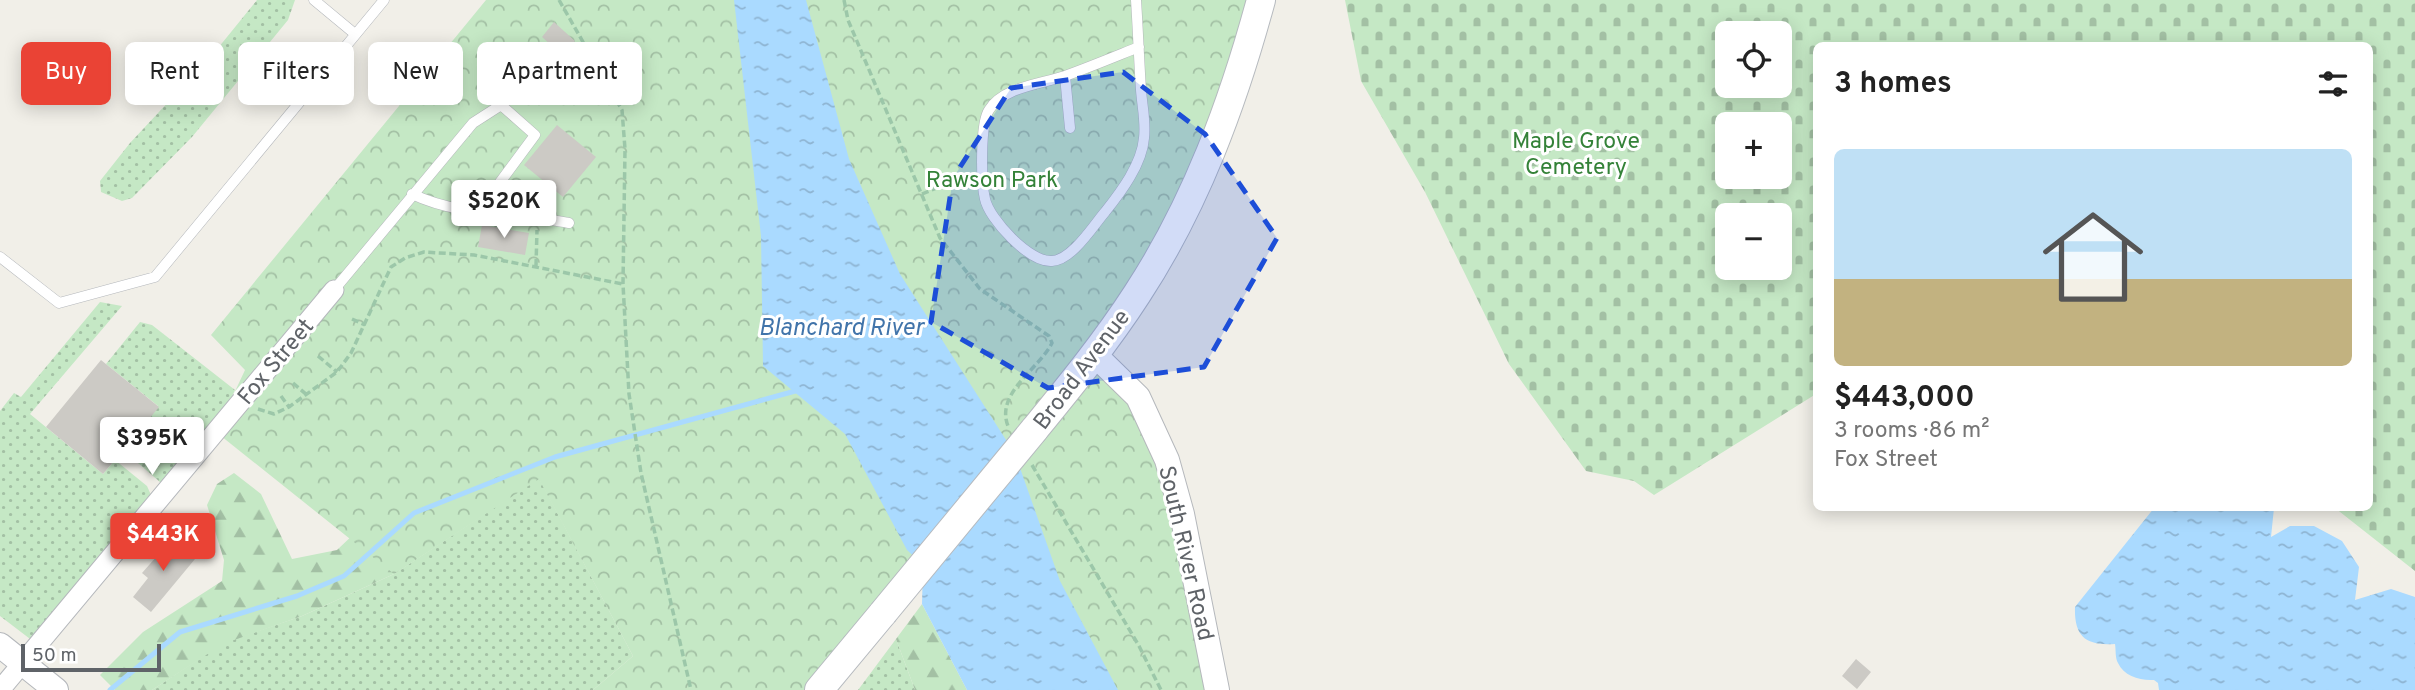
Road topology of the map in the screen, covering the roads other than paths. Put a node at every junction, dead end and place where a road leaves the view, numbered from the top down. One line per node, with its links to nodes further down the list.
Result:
1 (314, 0): 5 (lane)
2 (384, 0): 5 (lane)
3 (1136, 0): 6 (lane)
4 (1261, 0): 14 (main road, Broad Avenue)
5 (355, 34): 12 (lane)
6 (1139, 47): 7 (lane); 7 (lane)
7 (1065, 76): 8 (lane)
8 (1070, 128)
9 (412, 194): 10 (lane); 10 (lane); 13 (lane)
10 (478, 212): 11 (lane)
11 (569, 223)
12 (0, 257)
13 (334, 290): 16 (street, Fox Street)
14 (1095, 355): 19 (main road, Broad Avenue, bridge); 20 (street, South River Road)
15 (0, 645): 16 (street)
16 (23, 663): 17 (street, Fox Street); 18 (street)
17 (1, 690)
18 (56, 690)
19 (819, 690)
20 (1217, 690)

